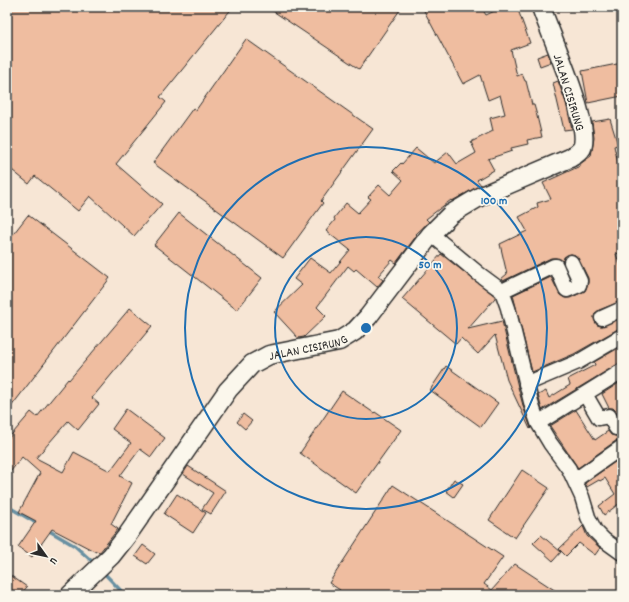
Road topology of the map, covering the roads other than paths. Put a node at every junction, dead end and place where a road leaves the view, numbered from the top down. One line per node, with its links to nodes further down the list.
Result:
1 (541, 7): 2 (main road, JALAN CISIRUNG)
2 (431, 234): 4 (street); 16 (main road, JALAN CISIRUNG)
3 (571, 262): 4 (street)
4 (502, 291): 9 (street)
5 (622, 309): 6 (street)
6 (602, 318)
7 (622, 336): 9 (street)
8 (622, 371): 10 (street)
9 (526, 384): 11 (street)
10 (585, 394): 11 (street); 12 (street)
11 (538, 423): 14 (street)
12 (616, 428)
13 (622, 447): 14 (street)
14 (575, 480): 15 (street)
15 (622, 553)
16 (70, 595)

